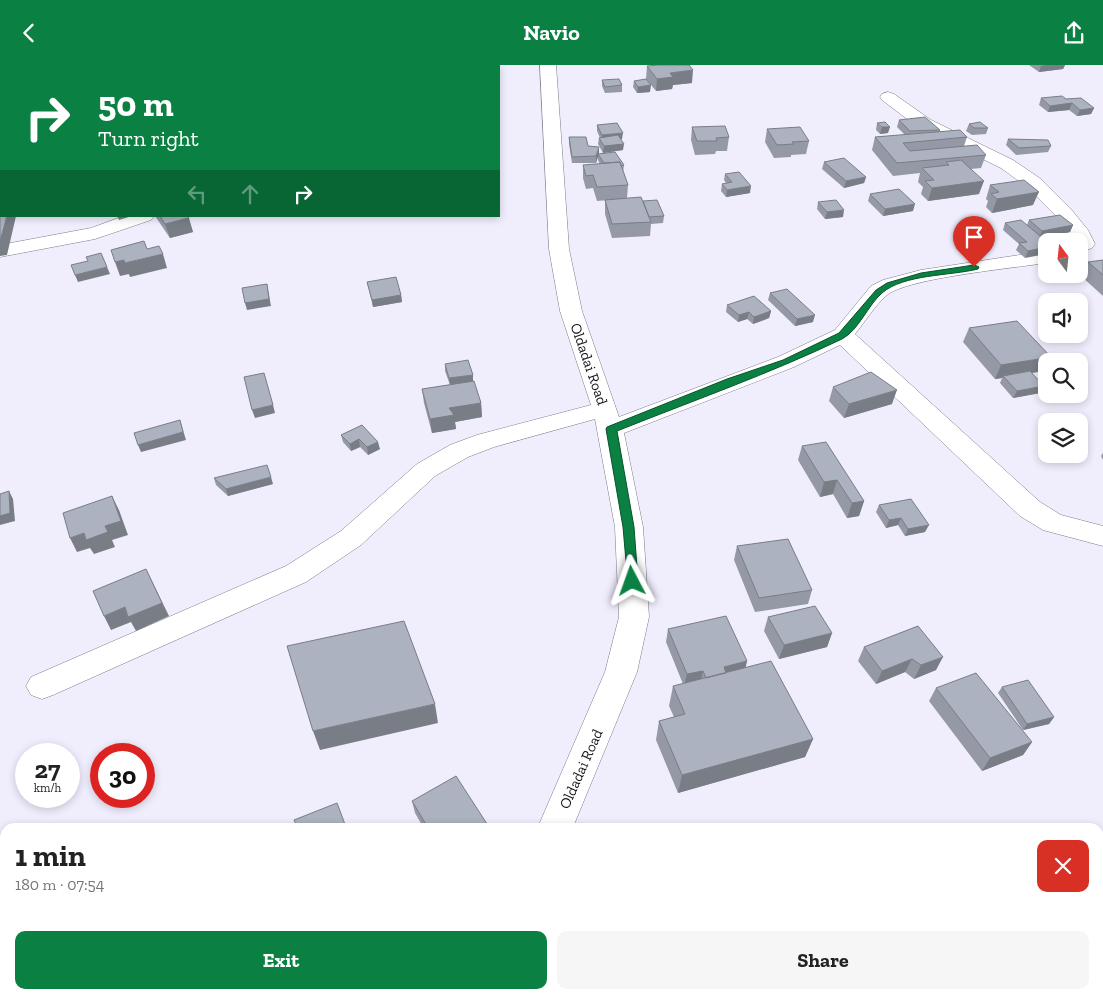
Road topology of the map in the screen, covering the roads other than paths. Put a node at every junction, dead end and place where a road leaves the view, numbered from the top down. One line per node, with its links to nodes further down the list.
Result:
1 (548, 65): 10 (street, Oldadai Road)
2 (888, 97): 4 (street)
3 (141, 217): 7 (street)
4 (1080, 233)
5 (1103, 235): 6 (street)
6 (1088, 243)
7 (0, 251)
8 (1038, 258): 9 (street)
9 (843, 335): 10 (street); 11 (street)
10 (608, 419): 12 (street); 13 (street, Oldadai Road)
11 (1103, 536)
12 (42, 686)
13 (558, 823)

